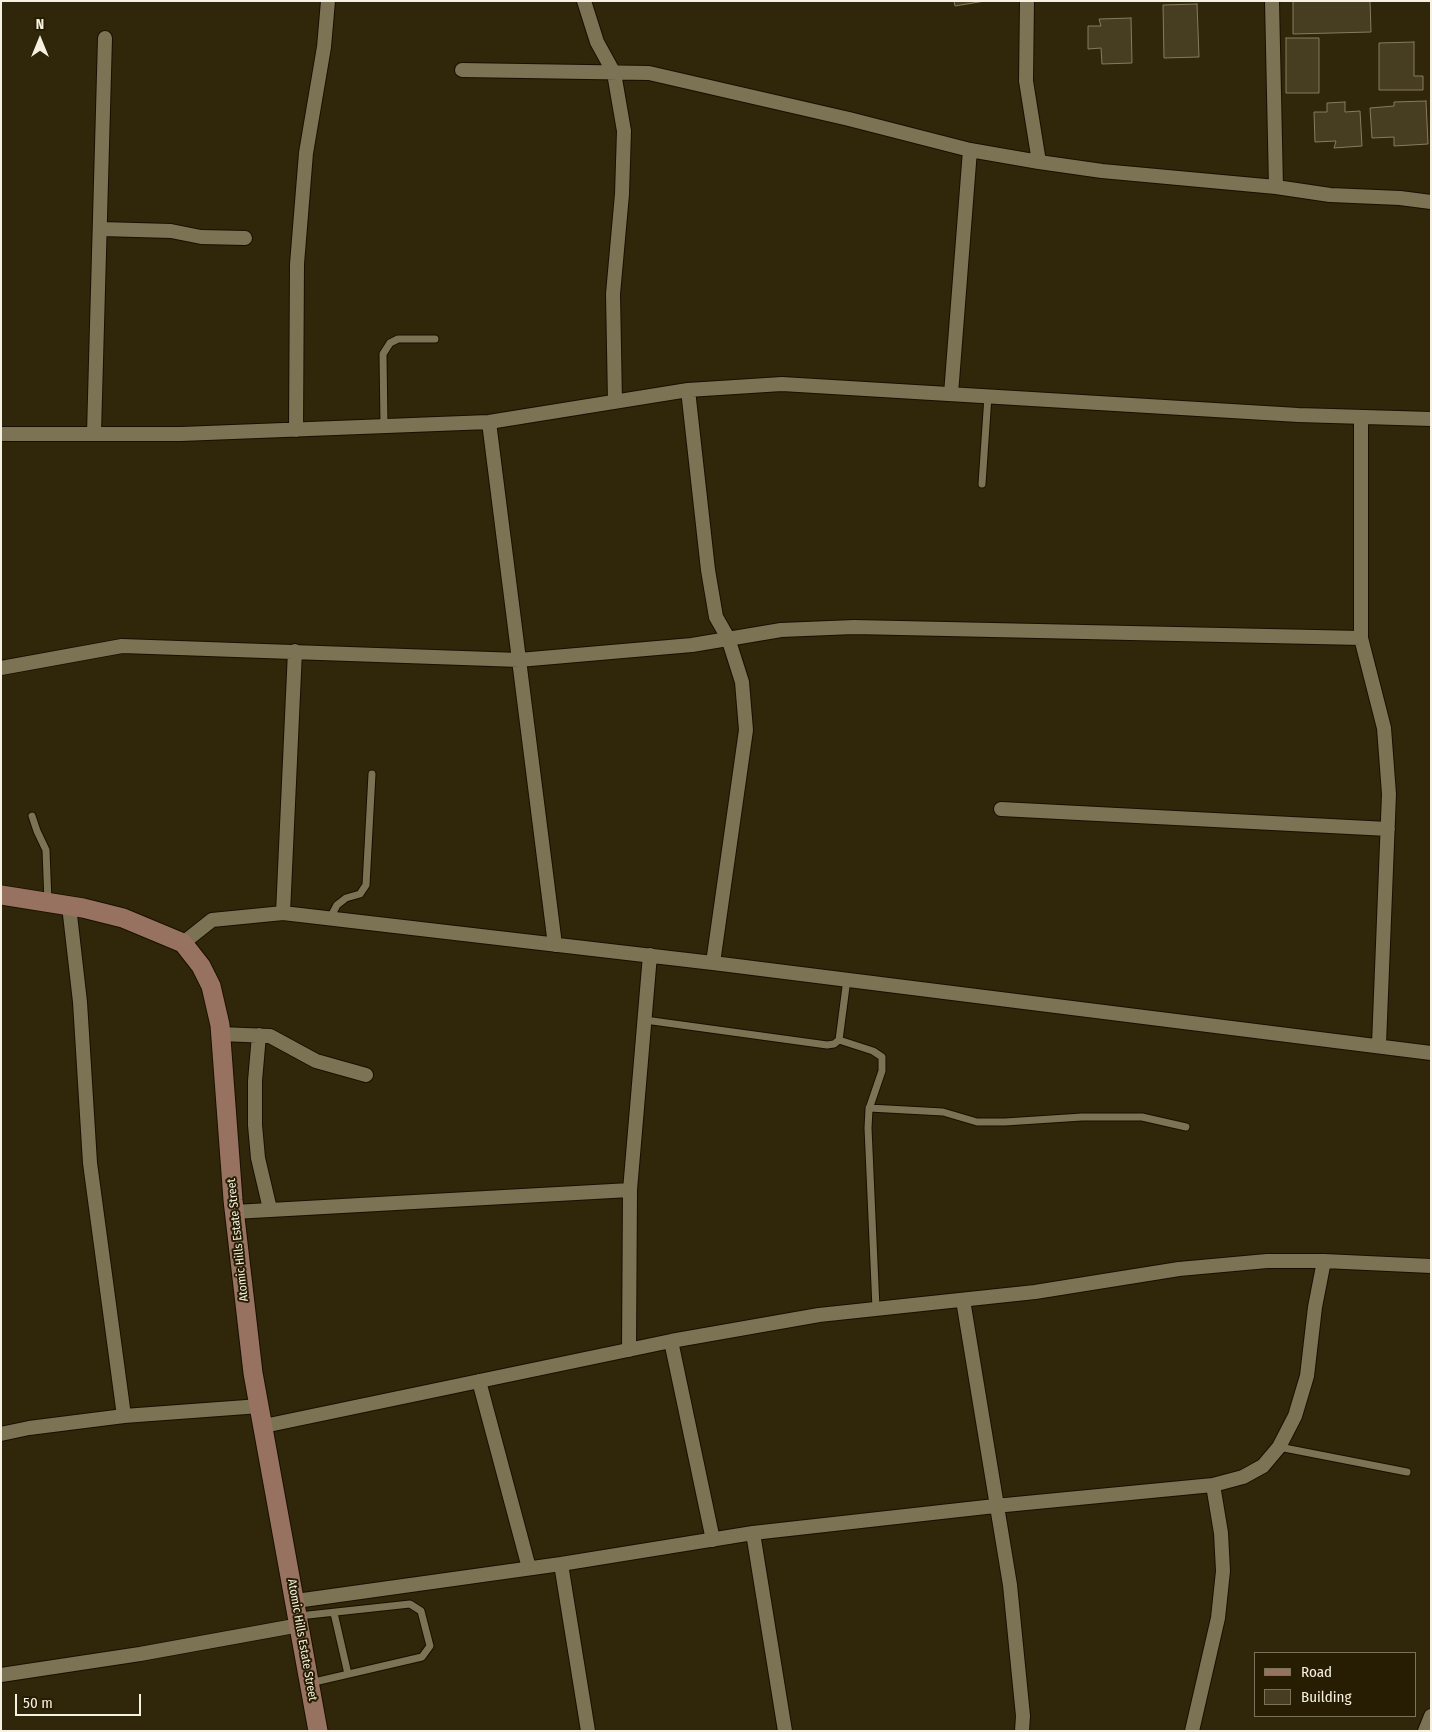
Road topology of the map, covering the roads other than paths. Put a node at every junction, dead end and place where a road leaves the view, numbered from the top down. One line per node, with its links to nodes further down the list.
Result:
1 (328, 1): 23 (street)
2 (584, 1): 7 (street)
3 (1027, 1): 9 (street)
4 (1272, 1): 10 (street)
5 (105, 38): 12 (street)
6 (462, 70): 7 (street)
7 (614, 73): 8 (street); 18 (street)
8 (970, 150): 9 (street); 16 (street)
9 (1039, 162): 10 (street)
10 (1276, 187): 11 (street)
11 (1431, 202)
12 (101, 229): 13 (street); 24 (street)
13 (245, 238)
14 (435, 338): 22 (lane)
15 (688, 390): 16 (street); 18 (street); 27 (street)
16 (951, 394): 17 (street)
17 (988, 396): 19 (street); 26 (lane)
18 (615, 402): 21 (street)
19 (1361, 418): 20 (street); 28 (street)
20 (1431, 419)
21 (489, 422): 22 (street); 30 (street)
22 (384, 426): 23 (street)
23 (296, 430): 24 (street)
24 (94, 433): 25 (street)
25 (1, 434)
26 (982, 484)
27 (728, 638): 28 (street); 30 (street); 44 (street)
28 (1361, 638): 35 (street)
29 (295, 651): 30 (street); 31 (street); 39 (street)
30 (519, 660): 42 (street)
31 (1, 668)
32 (372, 774): 40 (lane)
33 (1002, 809): 35 (street)
34 (32, 816): 37 (lane)
35 (1388, 829): 50 (street)
36 (1, 895): 37 (street)
37 (48, 903): 38 (street)
38 (69, 906): 41 (street); 66 (street)
39 (283, 913): 40 (street); 41 (street)
40 (330, 919): 42 (street)
41 (184, 943): 47 (street, Atomic Hills Estate Street)
42 (555, 945): 43 (street)
43 (650, 955): 44 (street); 46 (street)
44 (713, 962): 45 (street)
45 (847, 979): 49 (lane); 50 (street)
46 (644, 1020): 49 (lane); 55 (street)
47 (220, 1034): 48 (street); 57 (street, Atomic Hills Estate Street)
48 (259, 1035): 52 (street); 56 (street)
49 (839, 1040): 53 (lane)
50 (1379, 1044): 51 (street)
51 (1431, 1052)
52 (366, 1075)
53 (869, 1108): 54 (lane); 61 (lane)
54 (1186, 1127)
55 (630, 1190): 56 (street); 63 (street)
56 (270, 1209): 57 (street)
57 (234, 1212): 65 (street, Atomic Hills Estate Street)
58 (1324, 1261): 59 (street); 60 (street); 69 (street)
59 (1431, 1266)
60 (963, 1300): 61 (street); 72 (street)
61 (876, 1308): 62 (street)
62 (671, 1342): 63 (street); 74 (street)
63 (629, 1350): 64 (street)
64 (479, 1381): 67 (street); 76 (street)
65 (260, 1406): 66 (street); 67 (street, Atomic Hills Estate Street)
66 (124, 1416): 68 (street)
67 (264, 1426): 78 (street, Atomic Hills Estate Street)
68 (1, 1434)
69 (1279, 1447): 70 (lane); 71 (street)
70 (1407, 1472)
71 (1213, 1485): 72 (street); 87 (street)
72 (995, 1506): 73 (street); 86 (street)
73 (753, 1533): 74 (street); 85 (street)
74 (713, 1540): 75 (street)
75 (561, 1564): 76 (street); 84 (street)
76 (529, 1568): 78 (street)
77 (334, 1612): 78 (lane); 79 (lane); 79 (lane)
78 (298, 1614): 80 (street); 81 (street, Atomic Hills Estate Street)
79 (348, 1674): 81 (lane)
80 (1, 1675)
81 (310, 1683): 83 (street, Atomic Hills Estate Street)
82 (1431, 1716): 88 (street)
83 (318, 1731)
84 (588, 1731)
85 (785, 1731)
86 (1022, 1731)
87 (1192, 1731)
88 (1425, 1731)

